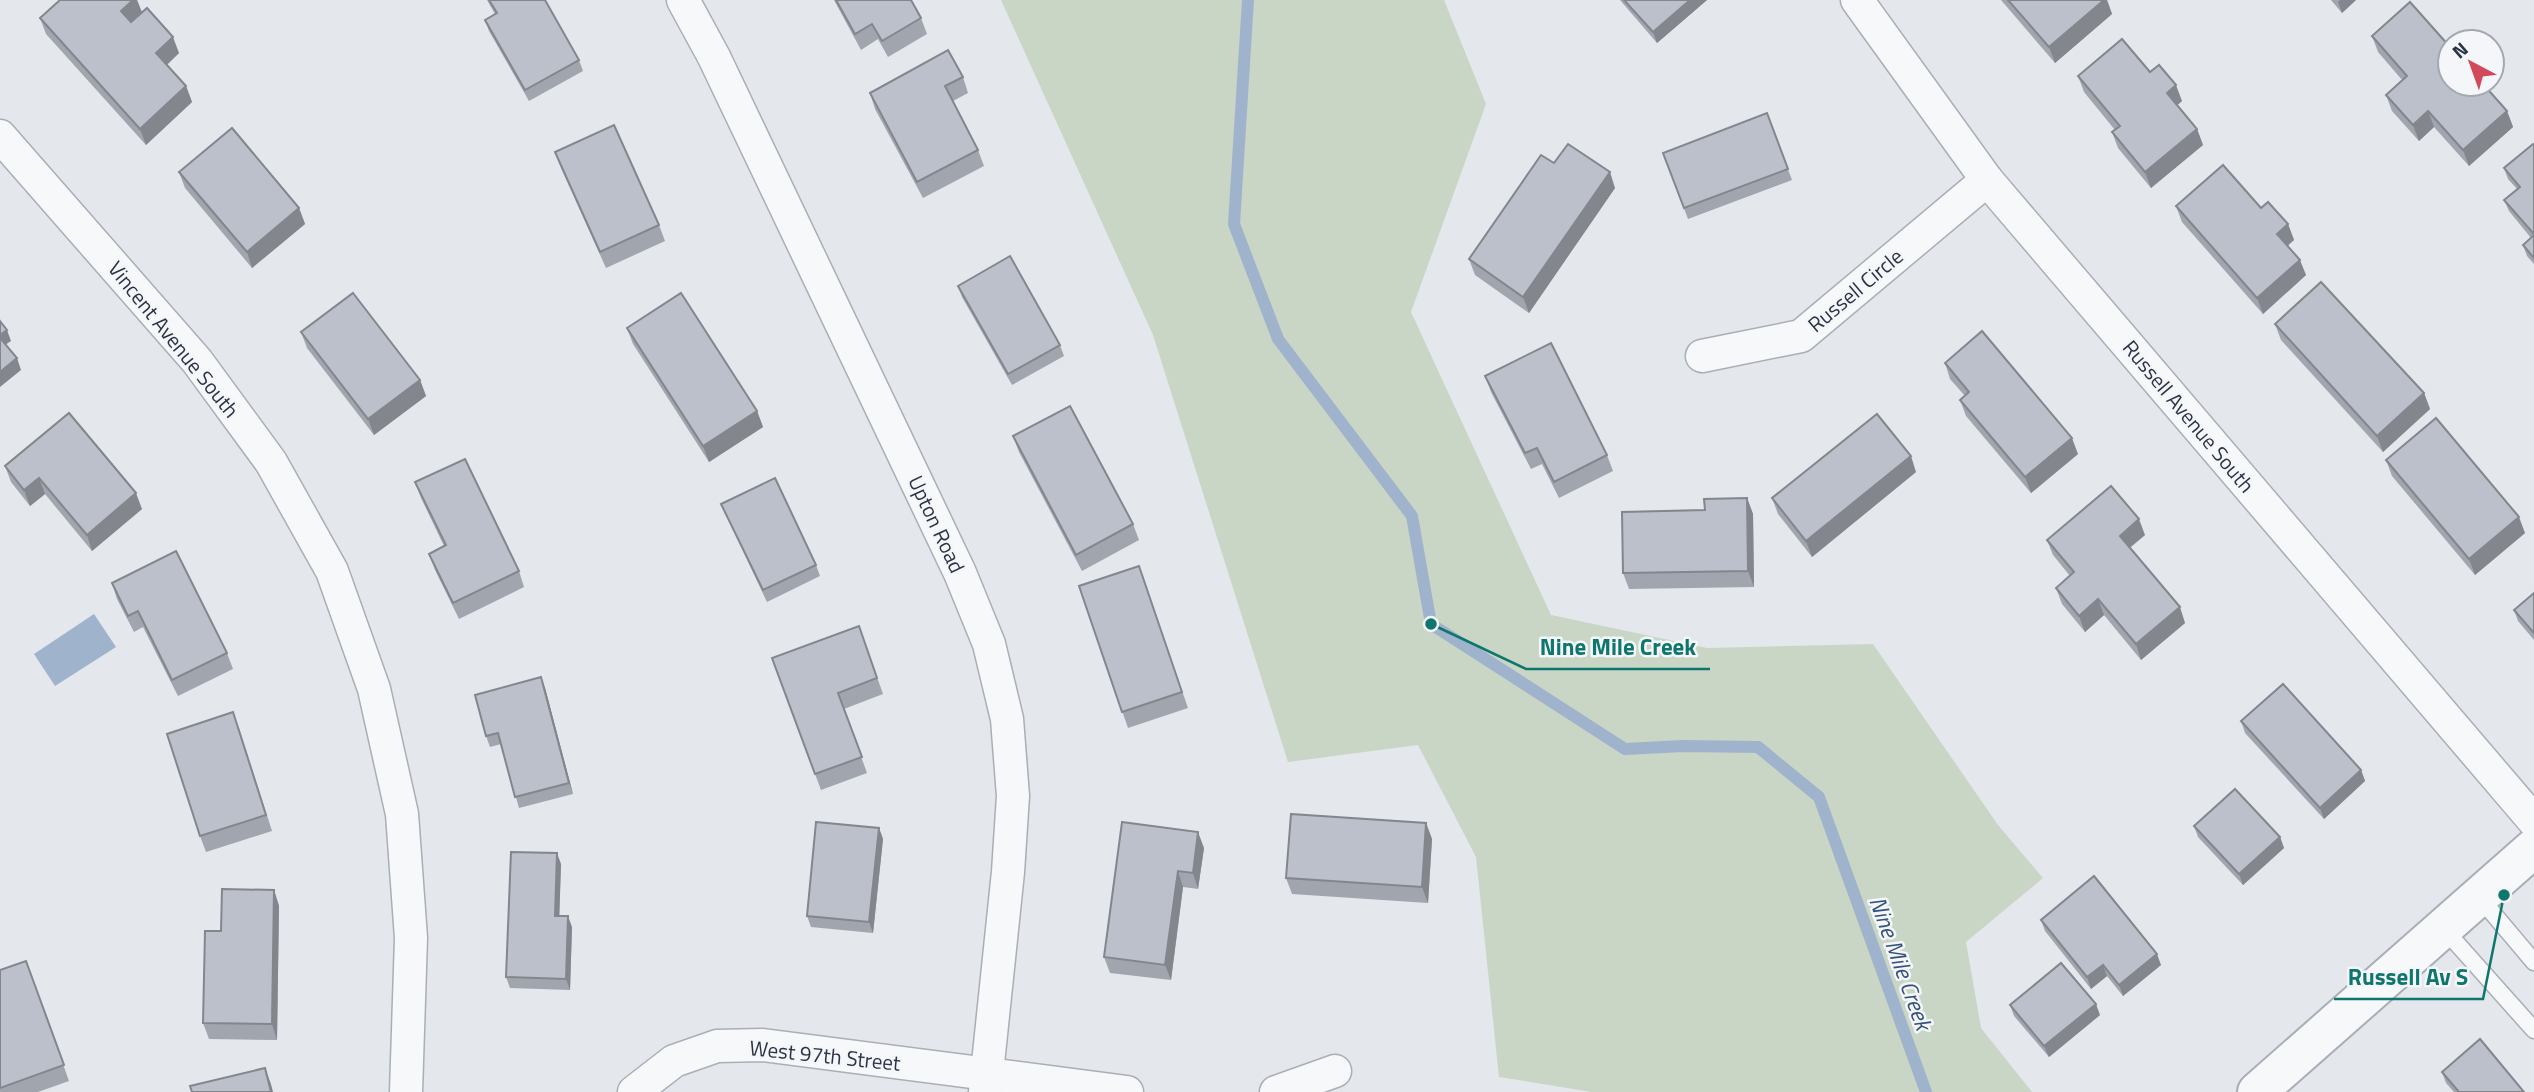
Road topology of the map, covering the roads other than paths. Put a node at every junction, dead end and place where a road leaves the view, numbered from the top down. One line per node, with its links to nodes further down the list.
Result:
1 (683, 0): 13 (street, Upton Road)
2 (1857, 0): 4 (street, Russell Avenue South)
3 (0, 136): 14 (street, Vincent Avenue South)
4 (1987, 180): 5 (street, Russell Circle); 6 (street, Russell Avenue South)
5 (1702, 356)
6 (2534, 821)
7 (2534, 848): 8 (street)
8 (2480, 898): 9 (street); 10 (lane)
9 (2444, 929): 11 (lane); 18 (street)
10 (2534, 962)
11 (2534, 1030)
12 (1335, 1071): 17 (street)
13 (986, 1084): 15 (street, West 97th Street); 16 (street, West 97th Street)
14 (406, 1092)
15 (634, 1092)
16 (1127, 1092)
17 (1276, 1092)
18 (2257, 1092)

